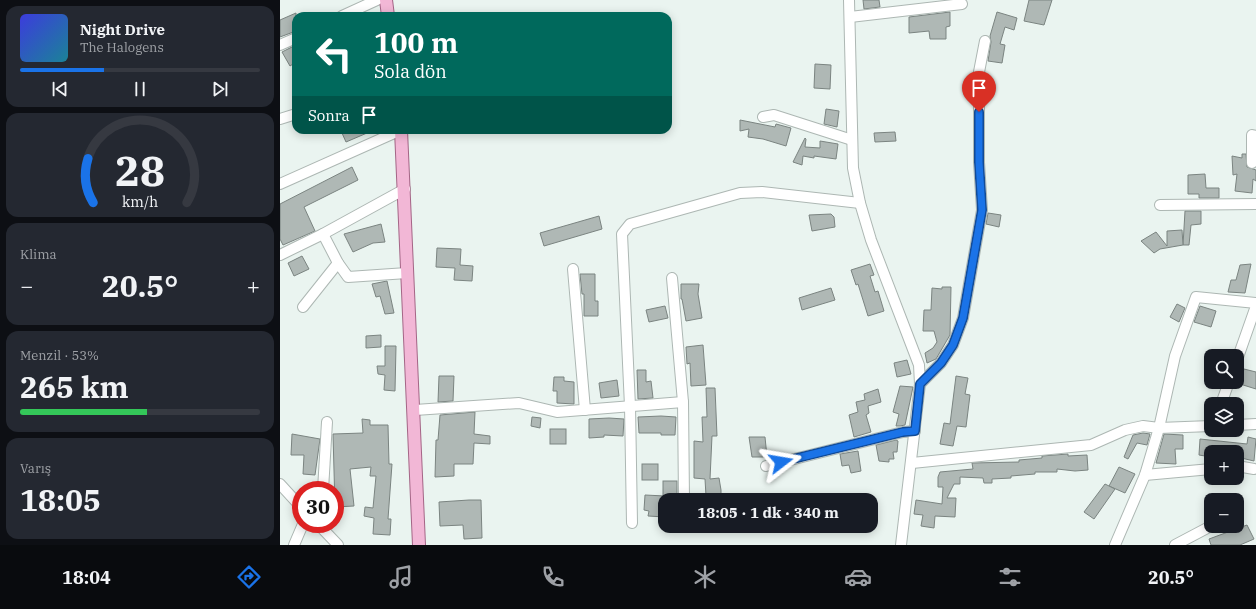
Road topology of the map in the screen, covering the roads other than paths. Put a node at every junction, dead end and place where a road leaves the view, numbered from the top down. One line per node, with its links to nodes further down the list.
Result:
1 (377, 0): 5 (street)
2 (386, 0): 6 (main road)
3 (849, 0): 7 (street)
4 (962, 4): 7 (street)
5 (351, 12)
6 (388, 12)
7 (850, 17): 17 (street)
8 (292, 40): 10 (street)
9 (985, 41): 34 (street)
10 (280, 45)
11 (292, 115): 13 (street)
12 (763, 117): 17 (street)
13 (280, 119)
14 (392, 134): 19 (street)
15 (401, 134): 20 (main road)
16 (1256, 136): 18 (street)
17 (852, 140): 21 (street)
18 (1252, 163)
19 (280, 184)
20 (405, 189): 24 (street); 28 (main road)
21 (860, 203): 34 (street); 36 (street)
22 (1256, 204): 23 (street)
23 (1160, 205)
24 (323, 234): 25 (street); 26 (street)
25 (280, 254)
26 (338, 263): 28 (street); 32 (street)
27 (573, 269): 38 (street)
28 (407, 273): 37 (main road)
29 (672, 278): 35 (street)
30 (1256, 303): 43 (street)
31 (1256, 306): 33 (street)
32 (303, 307)
33 (1241, 349)
34 (920, 384): 44 (street)
35 (684, 402): 36 (street); 53 (street)
36 (630, 406): 38 (street); 55 (street)
37 (415, 410): 38 (street); 61 (main road)
38 (585, 410)
39 (326, 422): 51 (street)
40 (1256, 424): 41 (street)
41 (1244, 425)
42 (1204, 426): 43 (street)
43 (1159, 428): 45 (street); 50 (street)
44 (915, 431): 45 (street); 46 (street)
45 (912, 463): 62 (street)
46 (766, 466)
47 (1244, 467): 48 (street)
48 (1254, 469)
49 (1204, 470): 50 (street)
50 (1145, 475): 63 (street)
51 (324, 481)
52 (280, 484): 54 (street)
53 (684, 493)
54 (292, 497)
55 (632, 523)
56 (1204, 530): 64 (street)
57 (299, 533): 59 (street)
58 (328, 533): 60 (street)
59 (294, 545)
60 (338, 545)
61 (419, 545)
62 (901, 545)
63 (1115, 545)
64 (1175, 545)

